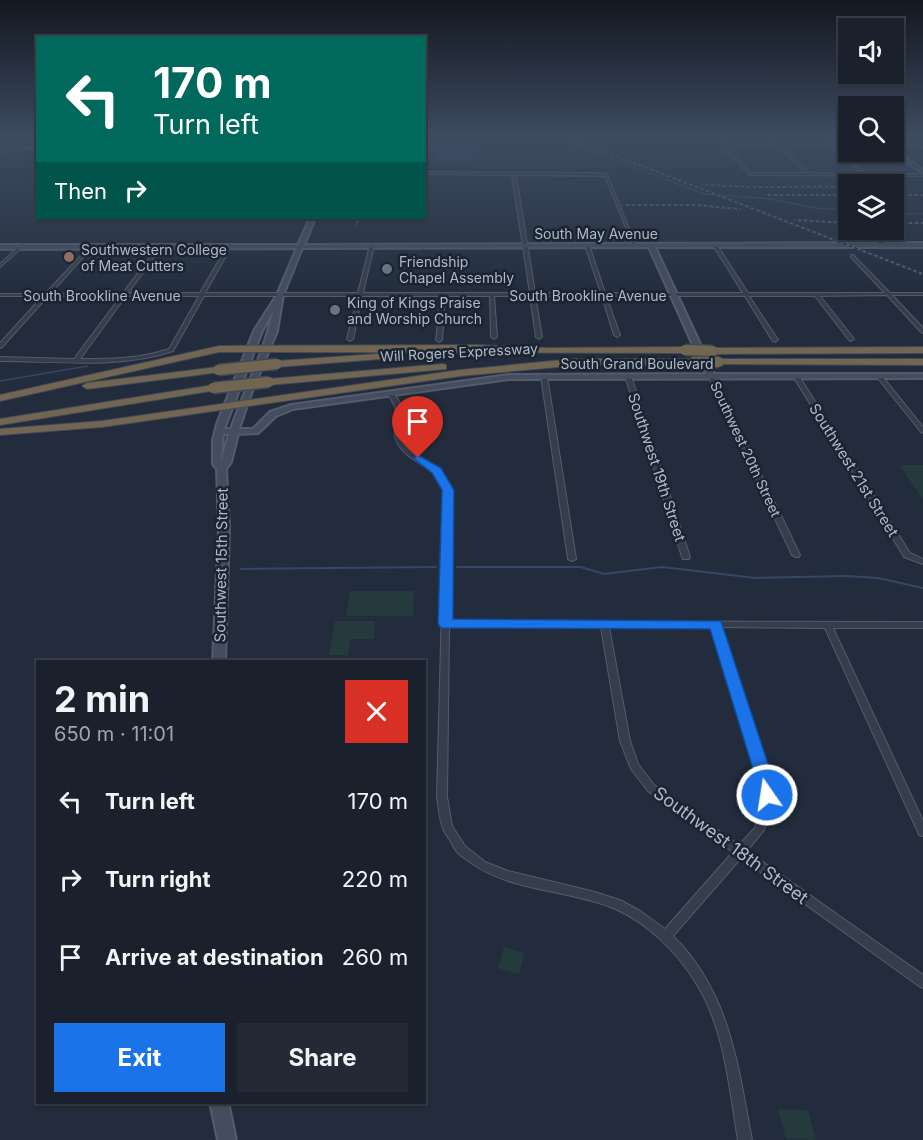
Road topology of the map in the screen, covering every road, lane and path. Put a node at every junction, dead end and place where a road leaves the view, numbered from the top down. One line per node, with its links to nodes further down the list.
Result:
1 (516, 191): 6 (street)
2 (613, 191): 8 (street)
3 (312, 219): 18 (main road, Southwest 15th Street)
4 (877, 240): 11 (street)
5 (372, 245): 6 (main road, South May Avenue); 18 (main road, South May Avenue); 35 (street)
6 (523, 245): 7 (main road, South May Avenue); 30 (street)
7 (587, 245): 8 (main road, South May Avenue); 31 (street)
8 (635, 245): 9 (main road, South May Avenue)
9 (651, 245): 10 (main road, South May Avenue); 21 (main road, Southwest 20th Street)
10 (715, 245): 11 (main road, South May Avenue); 32 (street)
11 (883, 245): 12 (main road, South May Avenue)
12 (923, 245)
13 (0, 246): 14 (main road, South May Avenue)
14 (22, 246): 15 (main road, South May Avenue); 20 (street)
15 (92, 246): 16 (main road, South May Avenue); 25 (street)
16 (161, 246): 17 (main road, South May Avenue); 26 (street)
17 (230, 246): 18 (main road, South May Avenue); 34 (street)
18 (300, 246): 27 (main road, Southwest 15th Street)
19 (852, 256): 22 (street)
20 (0, 266)
21 (675, 294): 31 (street, South Brookline Avenue); 32 (street, South Brookline Avenue); 56 (main road, Southwest 20th Street)
22 (889, 294): 23 (street, South Brookline Avenue); 33 (street, South Brookline Avenue); 37 (street)
23 (923, 294)
24 (0, 295): 25 (street, South Brookline Avenue)
25 (46, 295): 26 (street, South Brookline Avenue); 46 (street)
26 (124, 295): 34 (street, South Brookline Avenue); 51 (street)
27 (280, 295): 34 (street, South Brookline Avenue); 35 (street, South Brookline Avenue); 36 (main road, Southwest 15th Street); 43 (main road, Southwest 15th Street)
28 (443, 295): 29 (street, South Brookline Avenue); 35 (street, South Brookline Avenue); 44 (street)
29 (492, 295): 30 (street, South Brookline Avenue); 39 (street)
30 (531, 295): 31 (street, South Brookline Avenue); 40 (street)
31 (603, 295): 38 (street)
32 (747, 295): 33 (street, South Brookline Avenue); 45 (street)
33 (817, 295): 42 (street)
34 (202, 296): 51 (street)
35 (362, 296): 41 (street)
36 (273, 331): 43 (main road); 47 (main road, Southwest 15th Street)
37 (923, 331)
38 (616, 335)
39 (494, 337)
40 (539, 337)
41 (350, 339)
42 (851, 339)
43 (255, 340): 47 (highway); 61 (highway); 63 (main road, Southwest 15th Street)
44 (440, 340)
45 (775, 340)
46 (0, 346)
47 (266, 348): 49 (highway); 62 (main road, Southwest 15th Street)
48 (923, 350): 49 (highway, Will Rogers Expressway, bridge)
49 (547, 351): 61 (highway, Will Rogers Expressway, bridge)
50 (0, 359): 51 (street)
51 (77, 359)
52 (580, 362): 53 (highway, Will Rogers Expressway, bridge); 62 (highway); 64 (highway, Will Rogers Expressway, bridge)
53 (923, 362)
54 (544, 376): 55 (main road, South Grand Boulevard); 60 (main road, South Grand Boulevard); 72 (street)
55 (628, 376): 56 (main road, South Grand Boulevard); 71 (street, Southwest 19th Street)
56 (711, 376): 57 (main road, South Grand Boulevard); 70 (street, Southwest 20th Street)
57 (796, 376): 58 (main road, South Grand Boulevard); 73 (street, Southwest 21st Street)
58 (879, 376): 59 (main road, South Grand Boulevard); 65 (street)
59 (923, 376)
60 (392, 394): 68 (main road, South Grand Boulevard); 74 (street)
61 (0, 399)
62 (244, 404): 63 (highway); 68 (main road, Southwest 15th Street)
63 (228, 406): 66 (highway); 67 (main road, Southwest 15th Street)
64 (0, 422)
65 (923, 431)
66 (0, 432)
67 (219, 432): 68 (main road, South Grand Boulevard); 69 (main road, Southwest 15th Street)
68 (234, 432): 69 (main road, Southwest 15th Street)
69 (221, 468): 79 (main road, Southwest 15th Street)
70 (796, 555)
71 (686, 557)
72 (572, 559)
73 (919, 561)
74 (446, 624): 75 (street); 82 (street)
75 (604, 624): 76 (street); 81 (street, Southwest 18th Street)
76 (716, 624): 77 (street); 81 (street)
77 (827, 624): 78 (street); 80 (street)
78 (923, 624)
79 (219, 660)
80 (923, 831)
81 (740, 853): 82 (street); 83 (street, Southwest 18th Street)
82 (665, 937): 86 (street)
83 (923, 982)
84 (219, 1104): 85 (main road)
85 (227, 1140)
86 (745, 1140)

